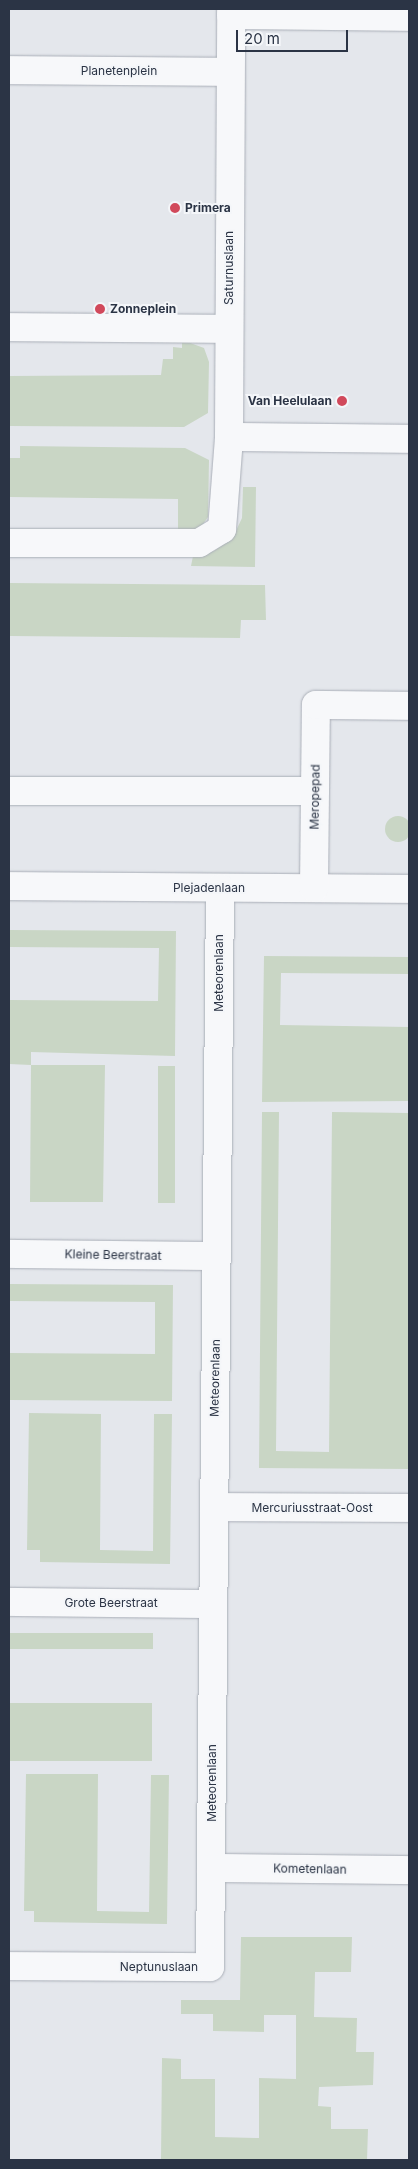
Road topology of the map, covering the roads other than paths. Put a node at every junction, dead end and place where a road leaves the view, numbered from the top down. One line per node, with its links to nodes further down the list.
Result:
1 (231, 12): 2 (street); 4 (street, Saturnuslaan)
2 (409, 17)
3 (9, 70): 4 (street, Planetenplein)
4 (230, 72): 6 (street, Saturnuslaan)
5 (9, 327): 6 (street)
6 (228, 329): 7 (street, Saturnuslaan)
7 (229, 437): 8 (street); 9 (street)
8 (409, 439)
9 (9, 543)
10 (409, 706): 12 (street, Meropepad)
11 (9, 791): 12 (street)
12 (315, 791): 15 (street, Meropepad)
13 (9, 886): 14 (street, Plejadenlaan)
14 (220, 888): 15 (street, Plejadenlaan); 18 (street, Meteorenlaan)
15 (314, 888): 16 (street, Plejadenlaan)
16 (409, 889)
17 (9, 1254): 18 (street, Kleine Beerstraat)
18 (216, 1256): 19 (street, Meteorenlaan)
19 (214, 1507): 20 (street, Mercuriusstraat-Oost); 22 (street, Meteorenlaan)
20 (409, 1508)
21 (9, 1602): 22 (street, Grote Beerstraat)
22 (213, 1604): 23 (street, Meteorenlaan)
23 (211, 1868): 24 (street, Kometenlaan); 25 (street, Neptunuslaan)
24 (409, 1870)
25 (9, 1966)

